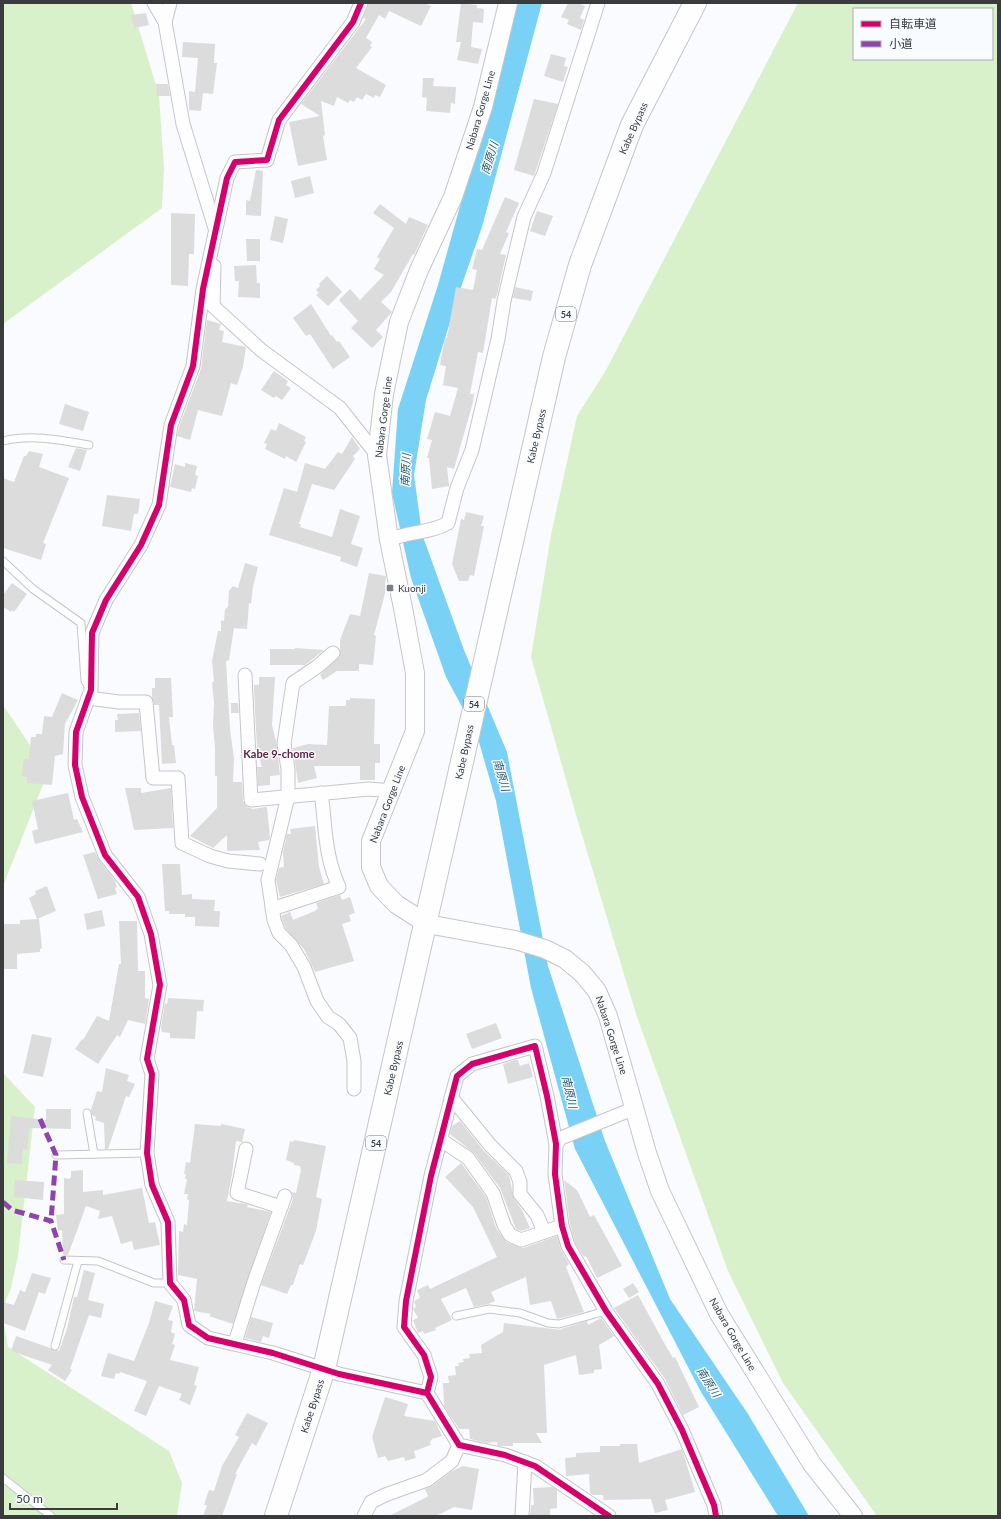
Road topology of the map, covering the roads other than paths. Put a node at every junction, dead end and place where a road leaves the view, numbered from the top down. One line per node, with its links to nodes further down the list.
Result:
1 (154, 3): 7 (street)
2 (170, 3): 7 (street)
3 (361, 3): 8 (street)
4 (508, 3): 12 (main road, Nabara Gorge Line)
5 (598, 3): 13 (street)
6 (695, 3): 23 (highway, Kabe Bypass / 54)
7 (165, 22): 8 (street)
8 (216, 230): 9 (street)
9 (210, 258): 12 (street); 17 (street)
10 (3, 441): 11 (lane)
11 (89, 445)
12 (377, 455): 13 (main road, Nabara Gorge Line)
13 (393, 538): 18 (main road, Nabara Gorge Line)
14 (3, 561): 17 (lane)
15 (333, 653): 20 (street)
16 (245, 675): 20 (street)
17 (90, 694): 21 (street); 31 (street)
18 (392, 791): 19 (street); 23 (main road, Nabara Gorge Line)
19 (321, 793): 20 (street); 22 (street)
20 (288, 796): 22 (street)
21 (260, 864)
22 (272, 909): 24 (street)
23 (427, 924): 26 (main road, Nabara Gorge Line); 43 (highway, Kabe Bypass / 54)
24 (354, 1089)
25 (451, 1097): 28 (street); 29 (street); 35 (street)
26 (635, 1108): 29 (street); 54 (main road, Nabara Gorge Line)
27 (87, 1113): 32 (lane)
28 (441, 1140): 35 (street); 44 (street)
29 (556, 1144): 34 (street)
30 (246, 1149): 41 (street)
31 (147, 1153): 32 (lane); 38 (street)
32 (94, 1154): 33 (lane)
33 (56, 1155)
34 (562, 1226): 35 (street); 39 (street)
35 (544, 1232)
36 (64, 1260): 37 (lane)
37 (78, 1261): 38 (lane); 42 (lane)
38 (170, 1283): 41 (street)
39 (606, 1311): 40 (lane); 53 (street)
40 (456, 1316)
41 (235, 1343): 43 (street)
42 (55, 1346)
43 (324, 1369): 44 (street); 49 (highway, Kabe Bypass / 54)
44 (427, 1393): 45 (street)
45 (459, 1445): 46 (street); 50 (street)
46 (525, 1462): 51 (street); 52 (street)
47 (3, 1478): 48 (lane)
48 (51, 1516)
49 (276, 1516)
50 (364, 1516)
51 (522, 1516)
52 (609, 1516)
53 (716, 1516)
54 (853, 1516)

